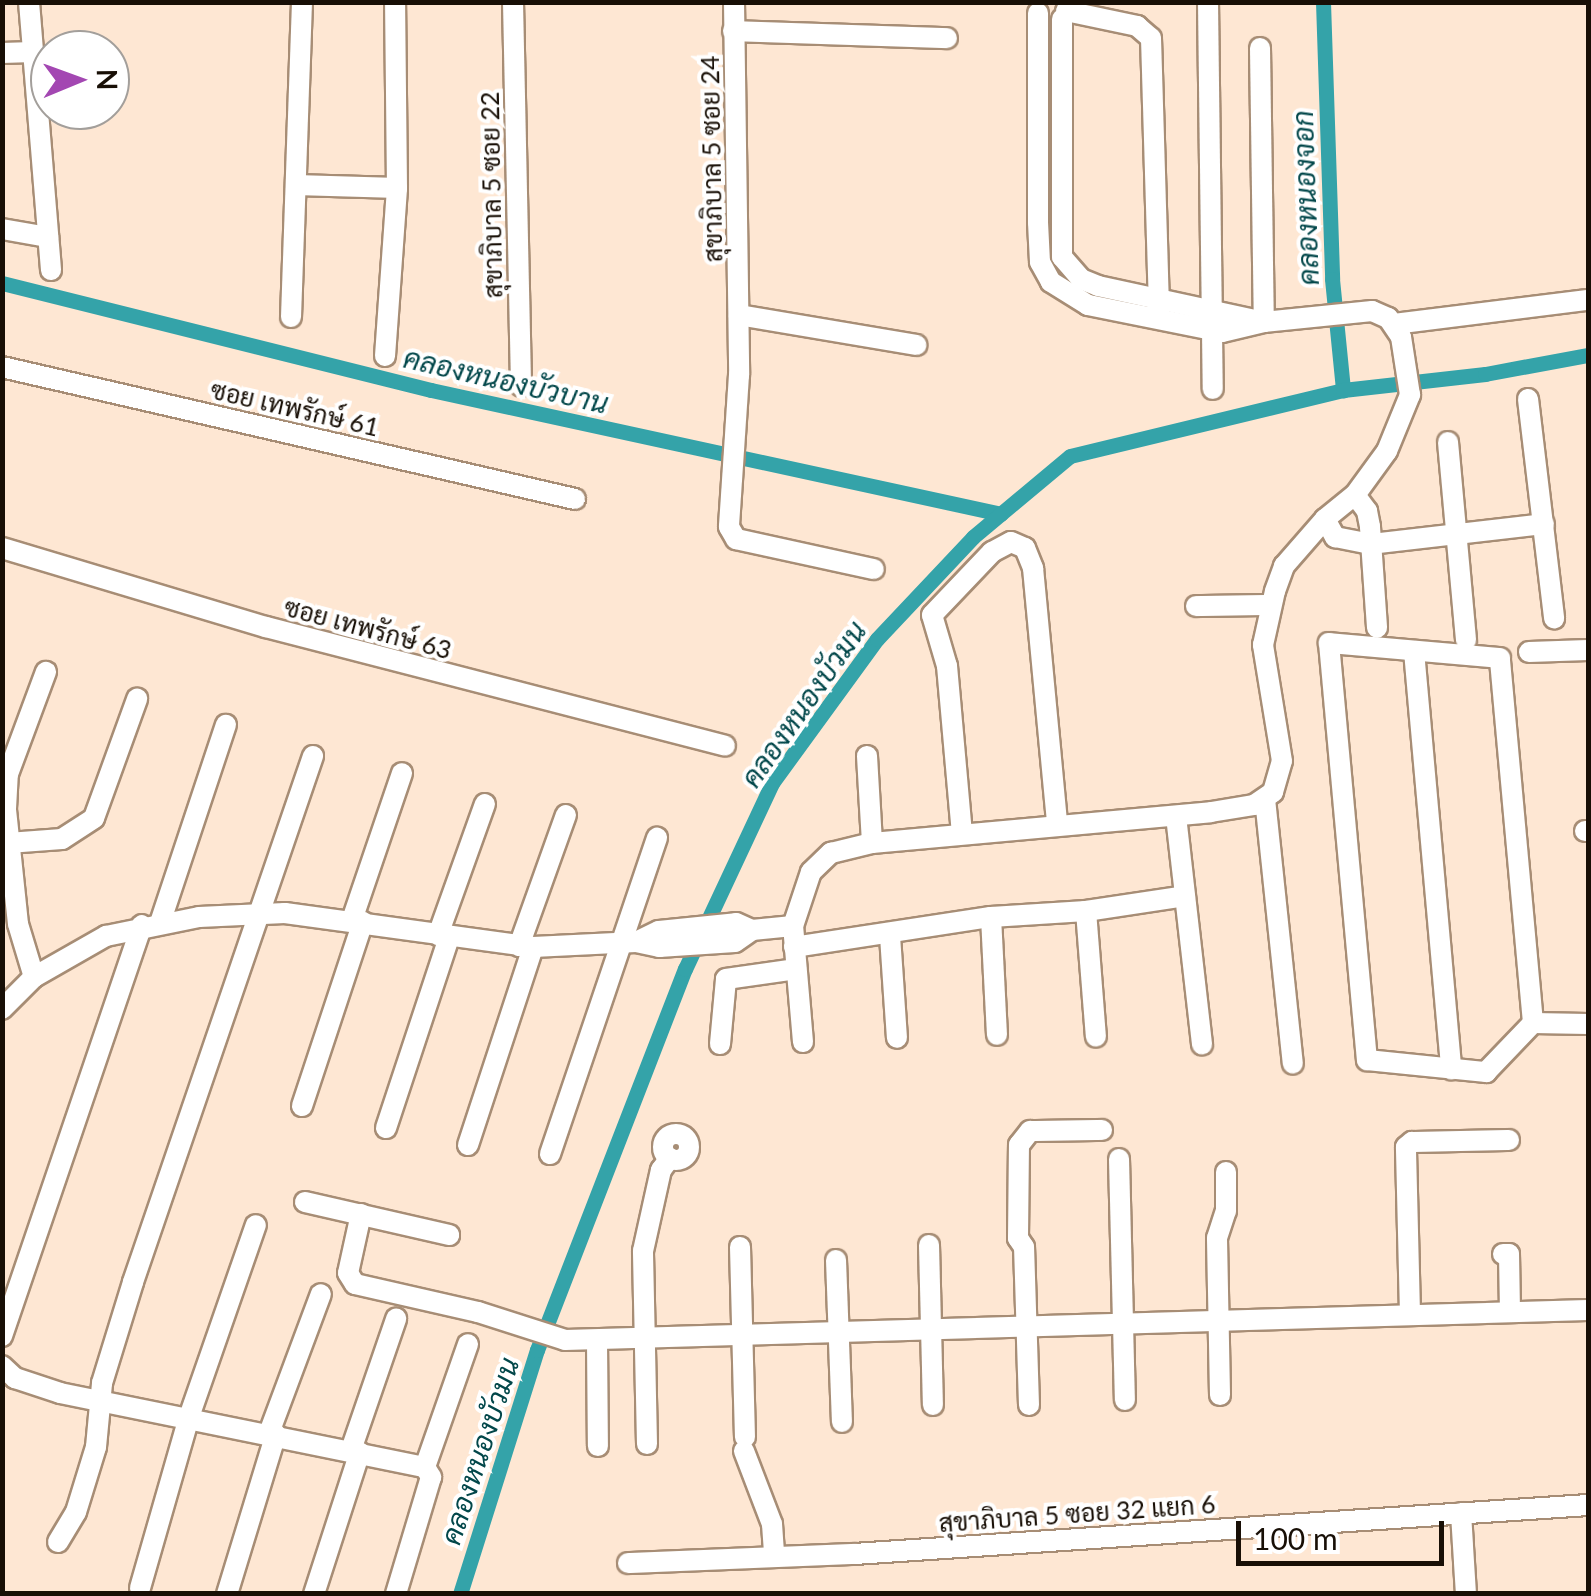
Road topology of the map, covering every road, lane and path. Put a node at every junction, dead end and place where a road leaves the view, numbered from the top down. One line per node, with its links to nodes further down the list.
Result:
1 (29, 2): 9 (street)
2 (302, 2): 16 (street)
3 (395, 2): 17 (street)
4 (513, 2): 33 (street, สุขาภิบาล 5 ซอย 22)
5 (734, 2): 10 (street, สุขาภิบาล 5 ซอย 24)
6 (1208, 2): 27 (street)
7 (1038, 6): 8 (street); 19 (street)
8 (1064, 11): 18 (street); 24 (street)
9 (31, 30)
10 (733, 30): 11 (street); 25 (street, สุขาภิบาล 5 ซอย 24)
11 (948, 38)
12 (1260, 48): 28 (street)
13 (30, 52): 14 (street)
14 (2, 54)
15 (39, 130): 21 (street)
16 (297, 184): 17 (street); 26 (street)
17 (398, 188): 31 (street)
18 (1060, 220): 19 (street); 24 (street)
19 (1038, 222): 24 (street)
20 (2, 230): 21 (street)
21 (48, 237): 22 (street)
22 (51, 270)
23 (1588, 300): 29 (street)
24 (1159, 311): 27 (street)
25 (739, 315): 30 (street); 44 (street, สุขาภิบาล 5 ซอย 24)
26 (292, 317)
27 (1211, 321): 28 (street); 34 (street)
28 (1264, 322): 29 (street)
29 (1394, 324): 37 (street)
30 (916, 345)
31 (384, 356)
32 (2, 367): 38 (street, ซอย เทพรักษ์ 61)
33 (521, 386)
34 (1213, 389)
35 (1528, 399): 40 (street)
36 (1448, 442): 41 (street)
37 (1355, 495): 39 (street); 42 (street)
38 (575, 499)
39 (1324, 519): 42 (street); 45 (street)
40 (1544, 524): 41 (street); 47 (street)
41 (1457, 534): 42 (street); 49 (street)
42 (1371, 544): 48 (street)
43 (2, 548): 56 (street, ซอย เทพรักษ์ 63)
44 (874, 569)
45 (1271, 605): 46 (street); 60 (street)
46 (1196, 606)
47 (1554, 618)
48 (1377, 628)
49 (1466, 640)
50 (1414, 650): 83 (street); 92 (street); 92 (street)
51 (1588, 650): 52 (street)
52 (1529, 652)
53 (46, 672): 67 (street)
54 (138, 699): 67 (street)
55 (226, 725): 74 (street)
56 (724, 746)
57 (314, 756): 71 (street)
58 (867, 756): 68 (street)
59 (402, 773): 73 (street)
60 (1265, 799): 63 (street); 91 (street)
61 (485, 804): 75 (street)
62 (566, 814): 79 (street)
63 (1176, 816): 64 (street); 69 (street)
64 (1057, 824): 65 (street); 65 (street)
65 (962, 834): 68 (street)
66 (658, 838): 78 (street)
67 (8, 843): 81 (street)
68 (872, 843): 76 (street)
69 (1185, 896): 70 (street); 90 (street)
70 (1086, 911): 72 (street); 86 (street)
71 (262, 912): 73 (street); 74 (street); 127 (street)
72 (991, 917): 77 (street); 85 (street)
73 (357, 921): 75 (street); 93 (street)
74 (151, 924): 81 (street); 121 (street)
75 (443, 936): 79 (street); 94 (street)
76 (794, 936): 77 (street); 78 (street); 80 (street)
77 (890, 936): 87 (street)
78 (627, 942): 79 (street); 98 (street)
79 (526, 946): 97 (street)
80 (796, 969): 88 (street); 89 (street)
81 (34, 977): 82 (street)
82 (5, 1000)
83 (1532, 1023): 84 (street); 92 (street)
84 (1588, 1024)
85 (997, 1035)
86 (1096, 1037)
87 (896, 1038)
88 (803, 1042)
89 (720, 1044)
90 (1202, 1046)
91 (1293, 1064)
92 (1451, 1069)
93 (302, 1106)
94 (386, 1128)
95 (1102, 1130): 117 (street)
96 (1510, 1140): 113 (street)
97 (468, 1145)
98 (550, 1154)
99 (670, 1158): 122 (street)
100 (1119, 1159): 116 (street)
101 (1226, 1172): 115 (street)
102 (305, 1202): 103 (street)
103 (361, 1214): 105 (street); 123 (street)
104 (256, 1225): 131 (street)
105 (450, 1234)
106 (929, 1245): 118 (street)
107 (740, 1248): 120 (street)
108 (1504, 1254): 112 (street)
109 (836, 1260): 119 (street)
110 (321, 1294): 133 (street)
111 (1588, 1310): 112 (street)
112 (1510, 1312): 113 (street)
113 (1410, 1314): 115 (street)
114 (396, 1319): 136 (street)
115 (1218, 1320): 116 (street); 126 (street)
116 (1122, 1322): 117 (street); 128 (street)
117 (1027, 1326): 118 (street); 130 (street)
118 (931, 1328): 119 (street); 129 (street)
119 (839, 1332): 120 (street); 132 (street)
120 (741, 1334): 122 (street); 141 (street)
121 (2, 1336)
122 (645, 1338): 123 (street); 134 (street)
123 (596, 1341): 135 (street)
124 (468, 1344): 137 (street)
125 (2, 1366): 127 (street)
126 (1220, 1395)
127 (102, 1400): 131 (street); 140 (street)
128 (1125, 1400)
129 (933, 1405)
130 (1029, 1406)
131 (189, 1417): 133 (street); 143 (street)
132 (842, 1422)
133 (272, 1434): 136 (street); 144 (street)
134 (648, 1444)
135 (598, 1446)
136 (355, 1451): 137 (street); 145 (street)
137 (425, 1467): 146 (street)
138 (1588, 1505): 139 (street, สุขาภิบาล 5 ซอย 32 แยก 6)
139 (1461, 1514): 141 (street, สุขาภิบาล 5 ซอย 32 แยก 6); 147 (street)
140 (58, 1542)
141 (774, 1556): 142 (street, สุขาภิบาล 5 ซอย 32 แยก 6)
142 (628, 1563)
143 (140, 1588)
144 (227, 1594)
145 (314, 1594)
146 (396, 1594)
147 (1466, 1594)

